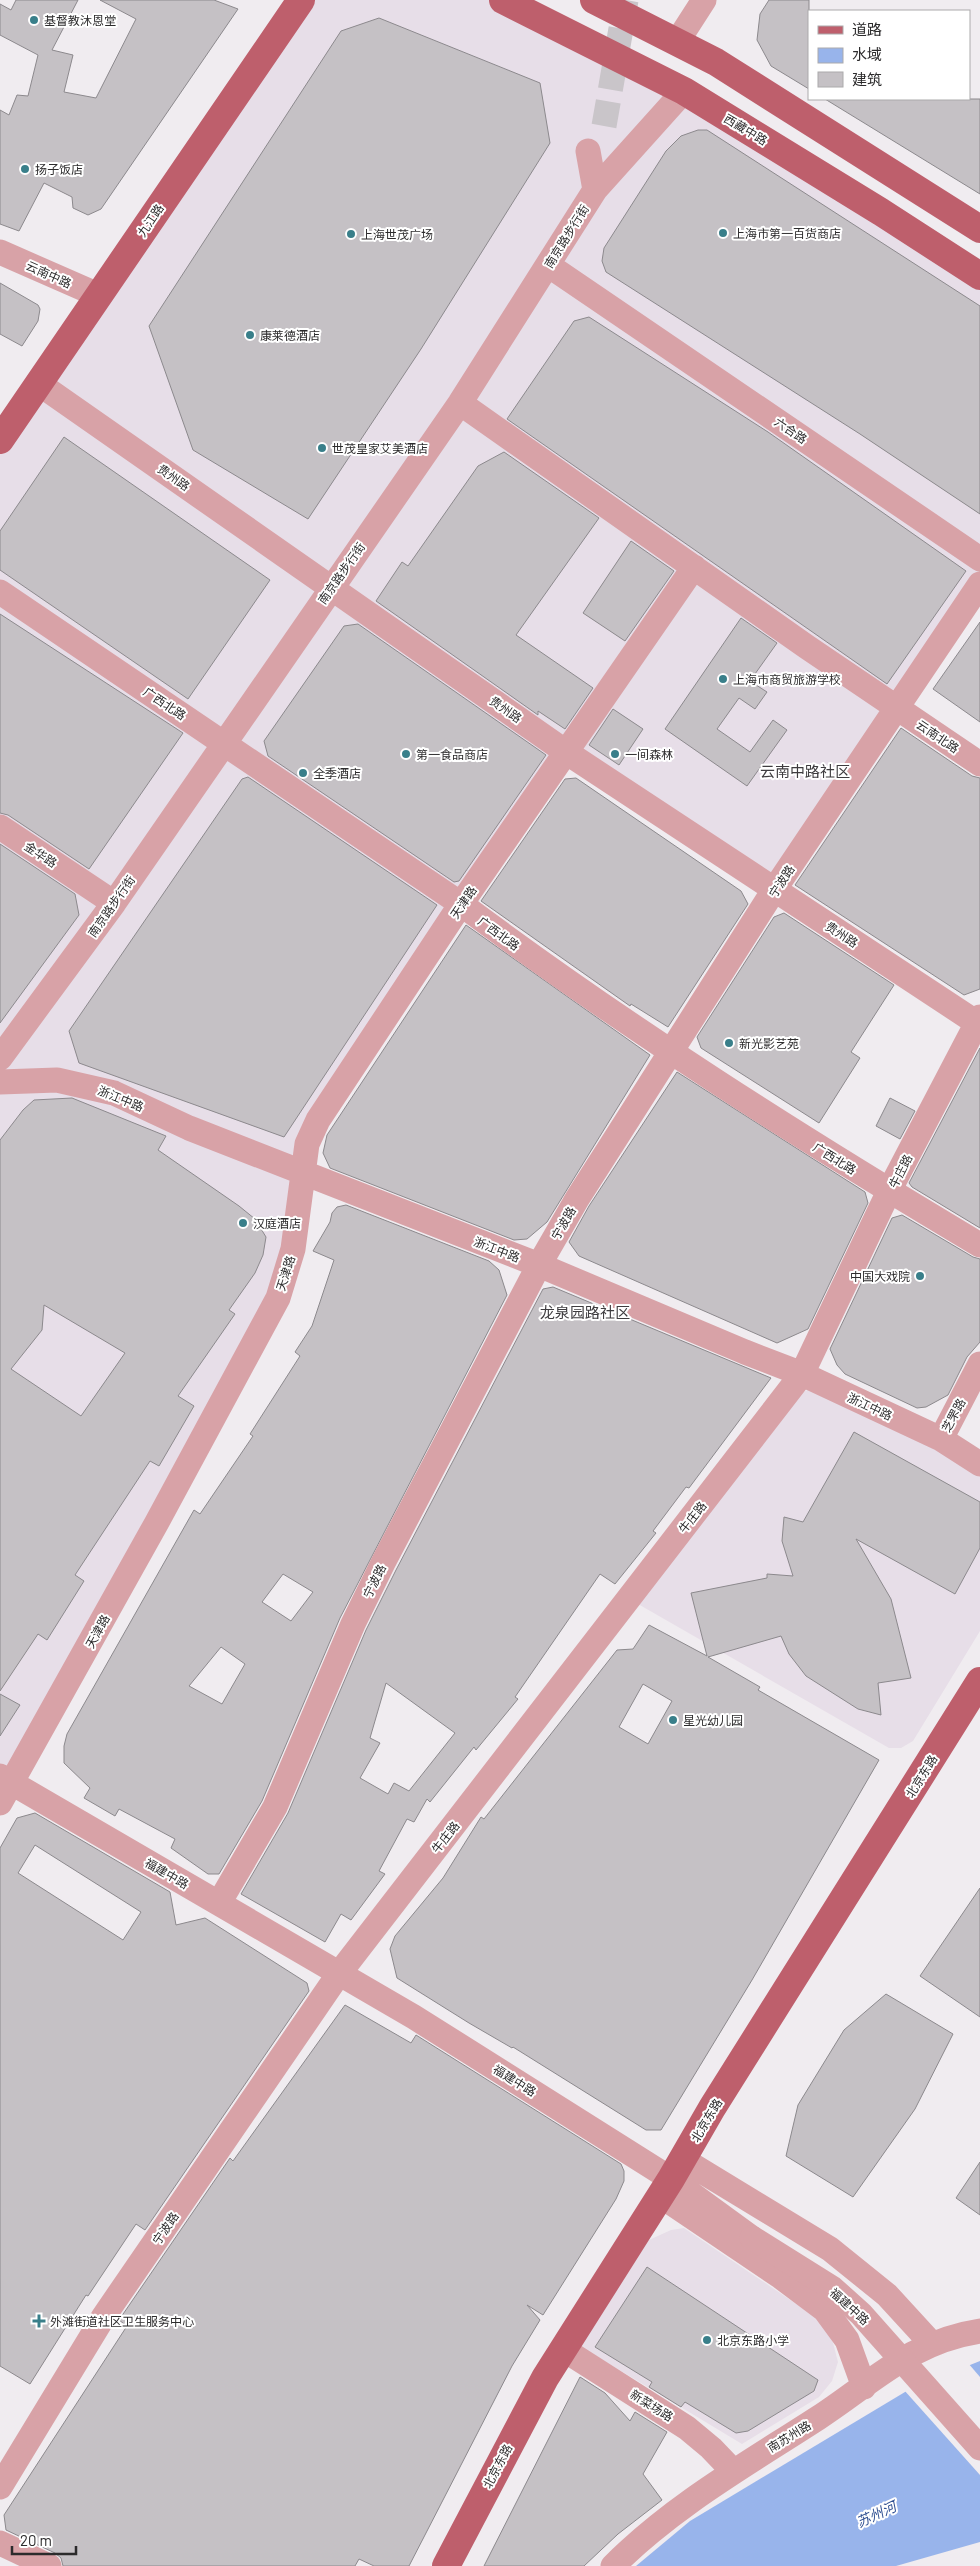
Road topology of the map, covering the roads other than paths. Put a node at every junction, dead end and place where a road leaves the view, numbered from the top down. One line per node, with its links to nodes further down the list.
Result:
1 (301, 0): 13 (main road, 九江路)
2 (503, 0): 6 (main road, 西藏中路)
3 (594, 0): 5 (main road)
4 (704, 0): 5 (street)
5 (677, 42): 9 (main road)
6 (684, 91): 8 (street, 南京路步行街); 12 (main road, 西藏中路)
7 (588, 151): 8 (street)
8 (595, 190): 11 (street, 南京路步行街)
9 (980, 230)
10 (0, 252): 13 (street, 云南中路)
11 (548, 265): 15 (street, 南京路步行街); 17 (street, 六合路)
12 (980, 276)
13 (98, 295): 14 (main road, 九江路)
14 (38, 382): 16 (main road, 九江路); 20 (street, 贵州路)
15 (460, 403): 18 (street, 云南北路); 20 (street, 南京路步行街)
16 (0, 440)
17 (979, 555)
18 (694, 567): 22 (street, 云南北路); 24 (street, 天津路)
19 (980, 584): 22 (street, 宁波路)
20 (331, 586): 23 (street, 南京路步行街); 24 (street, 贵州路)
21 (0, 592): 23 (street, 广西北路)
22 (896, 708): 25 (street, 云南北路); 27 (street, 宁波路)
23 (223, 743): 28 (street, 南京路步行街); 29 (street, 广西北路)
24 (566, 752): 27 (street, 贵州路); 29 (street, 天津路)
25 (980, 764)
26 (0, 827): 28 (street, 金华路)
27 (774, 890): 30 (street, 贵州路); 31 (street, 宁波路)
28 (114, 903): 32 (street, 南京路步行街)
29 (461, 904): 31 (street, 广西北路); 34 (street, 天津路)
30 (979, 1022): 35 (street, 牛庄路)
31 (671, 1051): 35 (street, 广西北路); 37 (street, 宁波路)
32 (0, 1058)
33 (0, 1082): 34 (street, 浙江中路)
34 (303, 1174): 37 (street, 浙江中路); 43 (street, 天津路)
35 (889, 1191): 36 (street, 广西北路); 39 (street, 牛庄路)
36 (980, 1245)
37 (540, 1265): 39 (street, 浙江中路); 44 (street, 宁波路)
38 (980, 1364): 40 (street, 芝罘路)
39 (802, 1374): 40 (street, 浙江中路); 45 (street, 牛庄路)
40 (941, 1439): 41 (street, 浙江中路)
41 (980, 1464)
42 (980, 1681): 46 (main road, 北京东路)
43 (4, 1788): 44 (street, 福建中路)
44 (219, 1903): 45 (street, 福建中路)
45 (338, 1975): 46 (street, 福建中路); 53 (street, 宁波路)
46 (676, 2175): 48 (street, 福建中路); 49 (main road, 北京东路); 50 (street, 福建中路); 51 (street, 福建中路, bridge)
47 (980, 2331): 48 (street, 南苏州路)
48 (931, 2343): 50 (street, 南苏州路)
49 (563, 2349): 52 (street, 新菜场路); 56 (main road, 北京东路)
50 (864, 2387): 52 (street, 南苏州路)
51 (980, 2448)
52 (733, 2471): 57 (street, 南苏州路)
53 (0, 2487)
54 (0, 2543): 55 (street)
55 (49, 2566)
56 (446, 2566)
57 (613, 2566)

